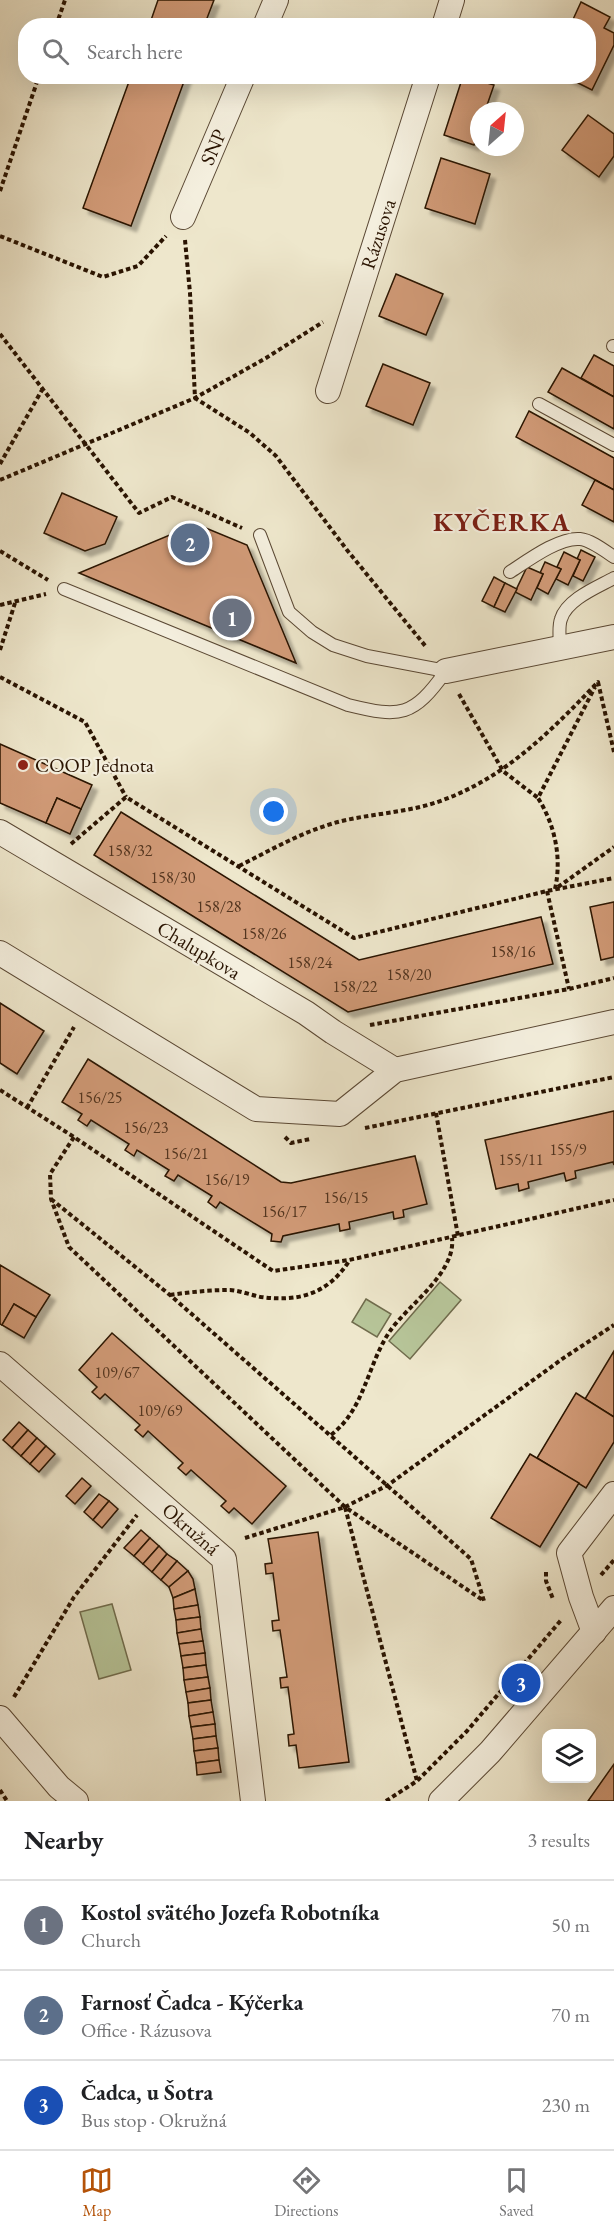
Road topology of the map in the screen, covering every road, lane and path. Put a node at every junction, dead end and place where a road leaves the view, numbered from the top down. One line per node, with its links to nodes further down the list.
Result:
1 (65, 0): 4 (path)
2 (276, 0): 5 (street)
3 (452, 0): 6 (street)
4 (59, 18)
5 (268, 18)
6 (446, 18)
7 (36, 84): 10 (path)
8 (240, 84): 11 (street, SNP)
9 (425, 84): 13 (street, Rázusova)
10 (0, 191)
11 (183, 217): 12 (path); 17 (path)
12 (0, 236)
13 (356, 300): 16 (street, Rázusova); 17 (path)
14 (0, 334): 15 (path)
15 (42, 390): 19 (path); 21 (path)
16 (328, 391)
17 (195, 398): 19 (path); 34 (path)
18 (539, 404): 20 (lane)
19 (85, 444): 22 (path); 23 (path)
20 (614, 445)
21 (0, 464)
22 (0, 480)
23 (260, 535): 34 (lane)
24 (0, 551): 28 (path)
25 (614, 557): 26 (lane)
26 (510, 572)
27 (614, 578): 32 (lane)
28 (64, 590): 29 (path); 34 (lane)
29 (16, 602): 30 (path); 33 (path)
30 (0, 605)
31 (614, 637): 32 (street)
32 (560, 648): 34 (street)
33 (0, 650)
34 (446, 671): 38 (path)
35 (0, 677): 39 (path)
36 (598, 682): 37 (path); 38 (path); 40 (path)
37 (614, 753)
38 (503, 771): 40 (path); 44 (path)
39 (126, 797): 43 (path); 44 (path)
40 (538, 798): 46 (path)
41 (0, 832): 43 (street, Chalupkova)
42 (614, 847): 46 (path)
43 (50, 862): 53 (street, Chalupkova)
44 (239, 867): 47 (path)
45 (614, 878): 46 (path)
46 (555, 889): 47 (path)
47 (547, 891): 50 (path)
48 (0, 953): 51 (street)
49 (614, 978): 50 (path)
50 (569, 989): 53 (path)
51 (87, 1006): 54 (street); 57 (path)
52 (614, 1022): 54 (street)
53 (333, 1032): 54 (street, Chalupkova)
54 (395, 1070)
55 (614, 1077): 58 (path)
56 (0, 1090): 57 (path)
57 (27, 1108): 61 (path)
58 (436, 1113): 59 (path); 65 (path)
59 (358, 1129)
60 (284, 1136): 62 (path)
61 (74, 1137): 63 (path); 67 (path)
62 (313, 1138)
63 (51, 1198): 68 (path); 74 (path)
64 (614, 1200): 65 (path)
65 (458, 1236): 66 (path)
66 (452, 1238): 67 (path); 71 (path)
67 (349, 1260): 68 (path)
68 (170, 1295): 71 (path)
69 (614, 1325): 72 (path)
70 (0, 1364): 85 (street, Okružná)
71 (331, 1435): 72 (path)
72 (388, 1485): 74 (path); 74 (path)
73 (614, 1494): 77 (street)
74 (345, 1507): 76 (path); 81 (path)
75 (139, 1513): 80 (path)
76 (245, 1538)
77 (581, 1597): 79 (street); 81 (path)
78 (614, 1608): 79 (street)
79 (594, 1632): 87 (street)
80 (6, 1708): 84 (street)
81 (417, 1781): 86 (path)
82 (0, 1790): 83 (path)
83 (7, 1801)
84 (76, 1801)
85 (253, 1801)
86 (386, 1801)
87 (441, 1801)

